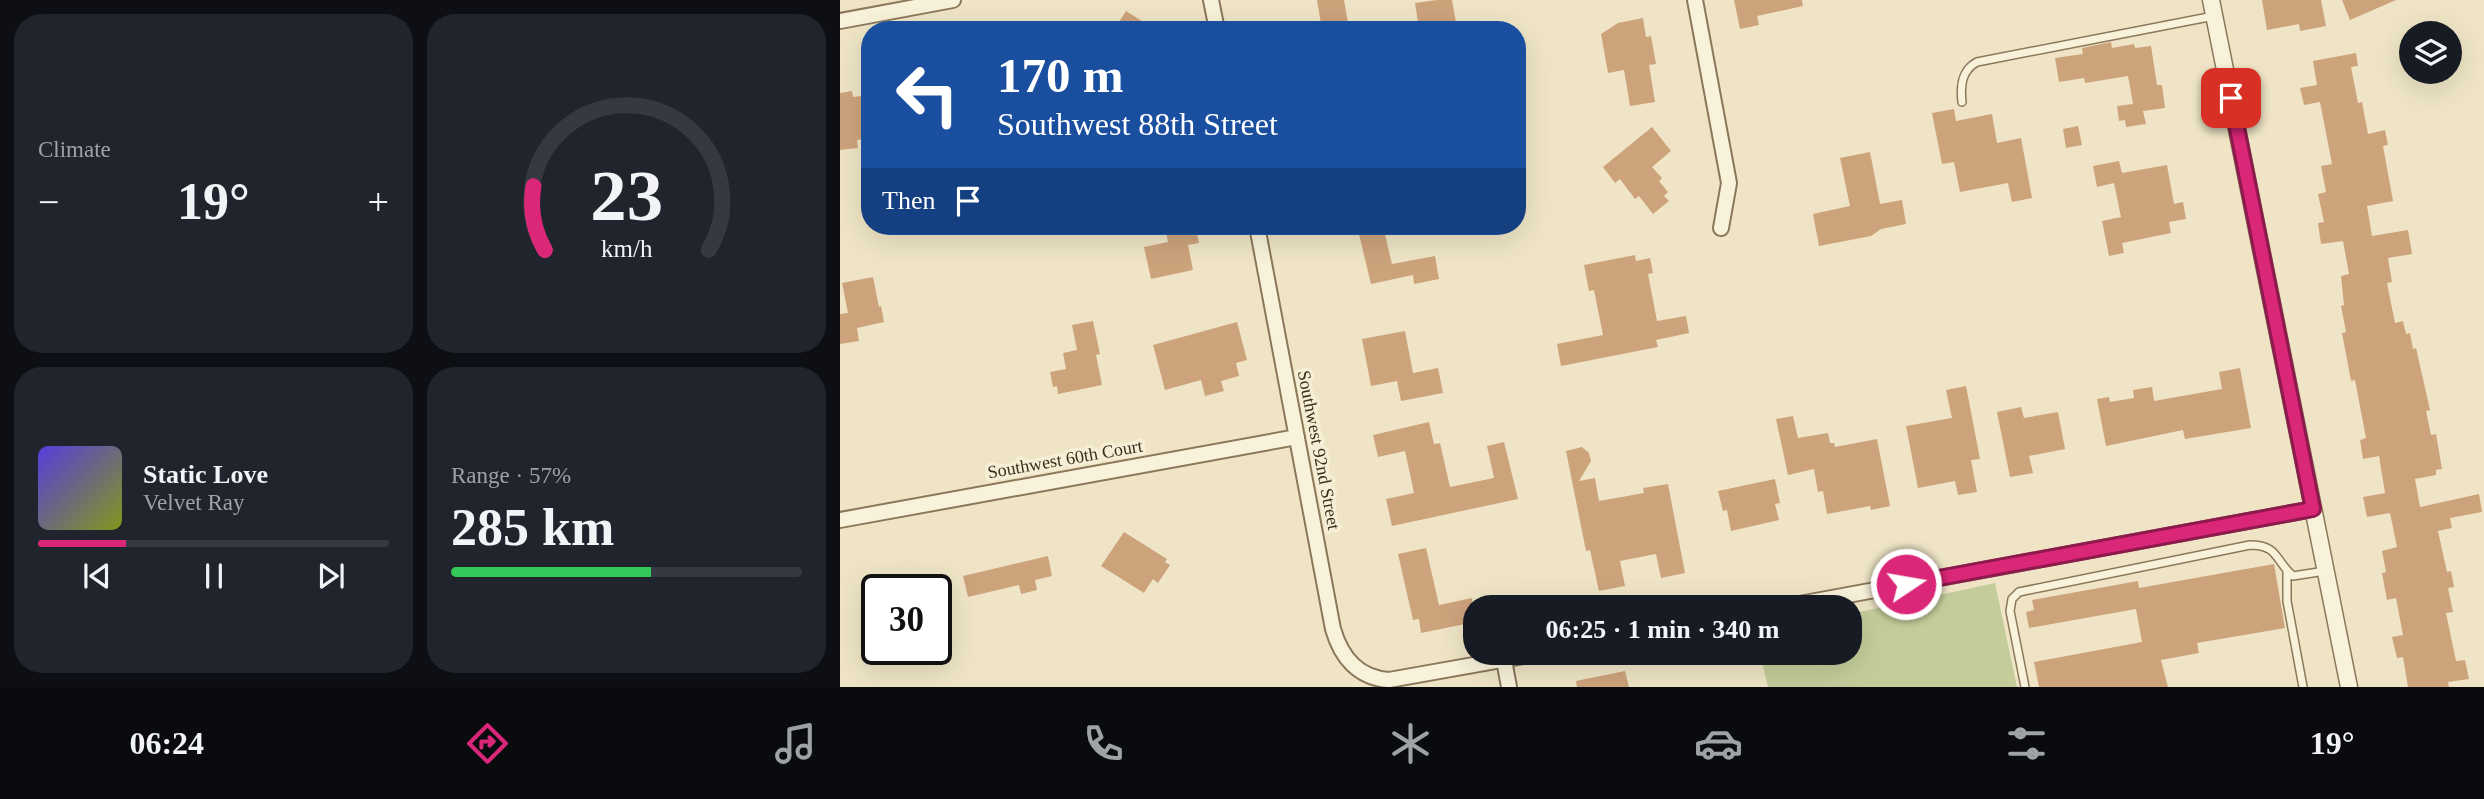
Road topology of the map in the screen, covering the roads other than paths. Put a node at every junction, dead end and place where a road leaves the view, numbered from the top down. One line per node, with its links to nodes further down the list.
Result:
1 (953, 0): 6 (street)
2 (1211, 0): 5 (street)
3 (1695, 0): 8 (street)
4 (2213, 8): 7 (lane); 11 (street)
5 (1215, 21)
6 (840, 22)
7 (1962, 102)
8 (1721, 228)
9 (1258, 235): 10 (street, Southwest 92nd Street)
10 (1297, 437): 12 (street, Southwest 60th Court); 16 (street, Southwest 92nd Street)
11 (2313, 509): 14 (street); 15 (street)
12 (840, 520)
13 (2287, 571): 14 (lane); 19 (lane); 20 (lane)
14 (2326, 571): 21 (street)
15 (1848, 595)
16 (1475, 665)
17 (1505, 665): 18 (street)
18 (1509, 687)
19 (2025, 687)
20 (2303, 687)
21 (2349, 687)

